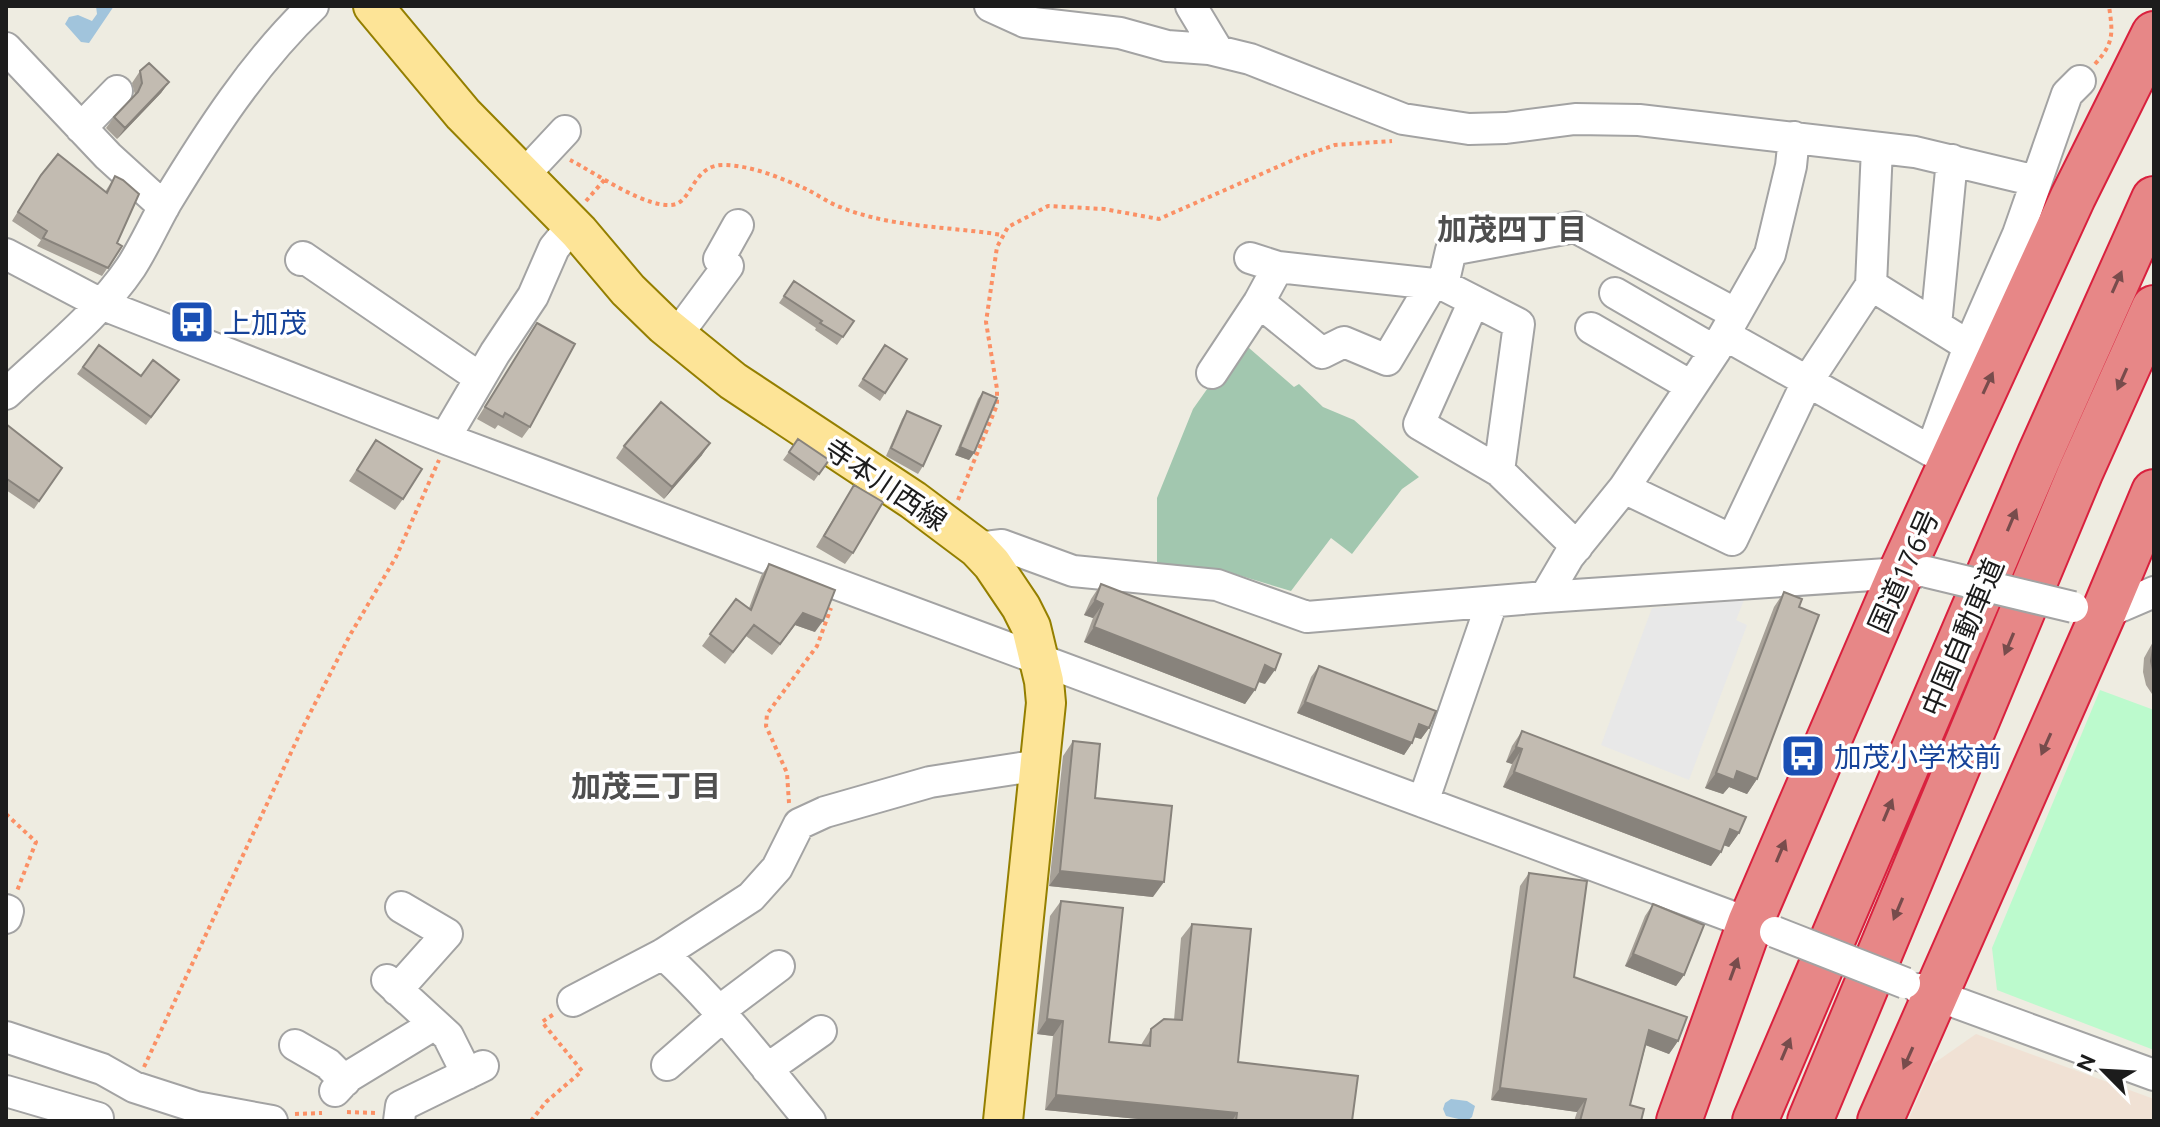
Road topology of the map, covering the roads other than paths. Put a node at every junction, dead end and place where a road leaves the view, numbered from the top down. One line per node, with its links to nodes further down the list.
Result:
1 (313, 6): 17 (street)
2 (373, 6): 19 (main road, 寺本川西線)
3 (990, 6): 8 (street)
4 (1191, 6): 8 (street)
5 (2154, 6): 15 (highway)
6 (2154, 34): 15 (highway, 国道176号)
7 (6, 48): 11 (street)
8 (1218, 51): 12 (street)
9 (2080, 81): 15 (street)
10 (117, 91): 11 (street)
11 (81, 128): 17 (street)
12 (1794, 137): 13 (street); 31 (street)
13 (1877, 148): 14 (street); 23 (street)
14 (1952, 160): 15 (street); 29 (street)
15 (2054, 189): 33 (street); 40 (highway, 国道176号, one-way to 15)
16 (2154, 199): 77 (highway, 中国自動車道, one-way to 16)
17 (164, 207): 27 (street)
18 (738, 225): 32 (street)
19 (572, 226): 32 (main road, 寺本川西線); 35 (street)
20 (6, 254): 27 (street)
21 (303, 257): 35 (street)
22 (1437, 285): 25 (street); 26 (street); 26 (street); 31 (street)
23 (1871, 285): 29 (street); 36 (street)
24 (1615, 293): 31 (street)
25 (1474, 301): 41 (street); 41 (street)
26 (1259, 302): 34 (street)
27 (101, 304): 38 (street); 39 (street)
28 (2154, 308): 78 (highway, 中国自動車道, one-way to 78)
29 (1936, 325): 33 (street)
30 (1591, 328): 37 (street)
31 (1725, 333): 36 (street); 37 (street)
32 (677, 335): 45 (main road, 寺本川西線)
33 (1969, 346): 40 (street)
34 (1212, 373)
35 (480, 378): 39 (street)
36 (1807, 382): 40 (street); 42 (street)
37 (1691, 386): 42 (street)
38 (6, 394)
39 (449, 440): 51 (street)
40 (1942, 456): 46 (highway, 国道176号)
41 (1499, 471): 44 (street)
42 (1624, 488): 44 (street)
43 (2154, 492): 50 (highway)
44 (1577, 547): 48 (street)
45 (977, 548): 49 (street); 51 (main road, 寺本川西線)
46 (1914, 572): 48 (street); 50 (street, bridge); 55 (highway, 国道176号, one-way to 46)
47 (2154, 592): 50 (street)
48 (1545, 597): 49 (street)
49 (1492, 602): 53 (street)
50 (2088, 610): 58 (highway, one-way to 58)
51 (1039, 657): 52 (main road, 寺本川西線); 53 (street)
52 (1040, 765): 56 (street); 75 (main road, 寺本川西線)
53 (1423, 802): 55 (street)
54 (401, 907): 61 (street)
55 (1762, 928): 58 (street, bridge); 76 (highway, 国道176号, one-way to 55)
56 (663, 954): 59 (street); 60 (street)
57 (779, 966): 60 (street)
58 (1920, 989): 67 (street); 79 (highway, one-way to 79)
59 (573, 1001)
60 (721, 1014): 65 (street); 66 (street)
61 (435, 1024): 64 (street); 72 (street)
62 (821, 1031): 66 (street)
63 (6, 1037): 68 (street)
64 (295, 1045)
65 (667, 1065)
66 (767, 1069): 74 (street)
67 (2154, 1075)
68 (125, 1082): 70 (street); 73 (street)
69 (6, 1091): 73 (street)
70 (192, 1114): 71 (street)
71 (280, 1118)
72 (399, 1118)
73 (97, 1119)
74 (810, 1121)
75 (1003, 1121)
76 (1679, 1121)
77 (1755, 1121)
78 (1810, 1121)
79 (1880, 1121)

